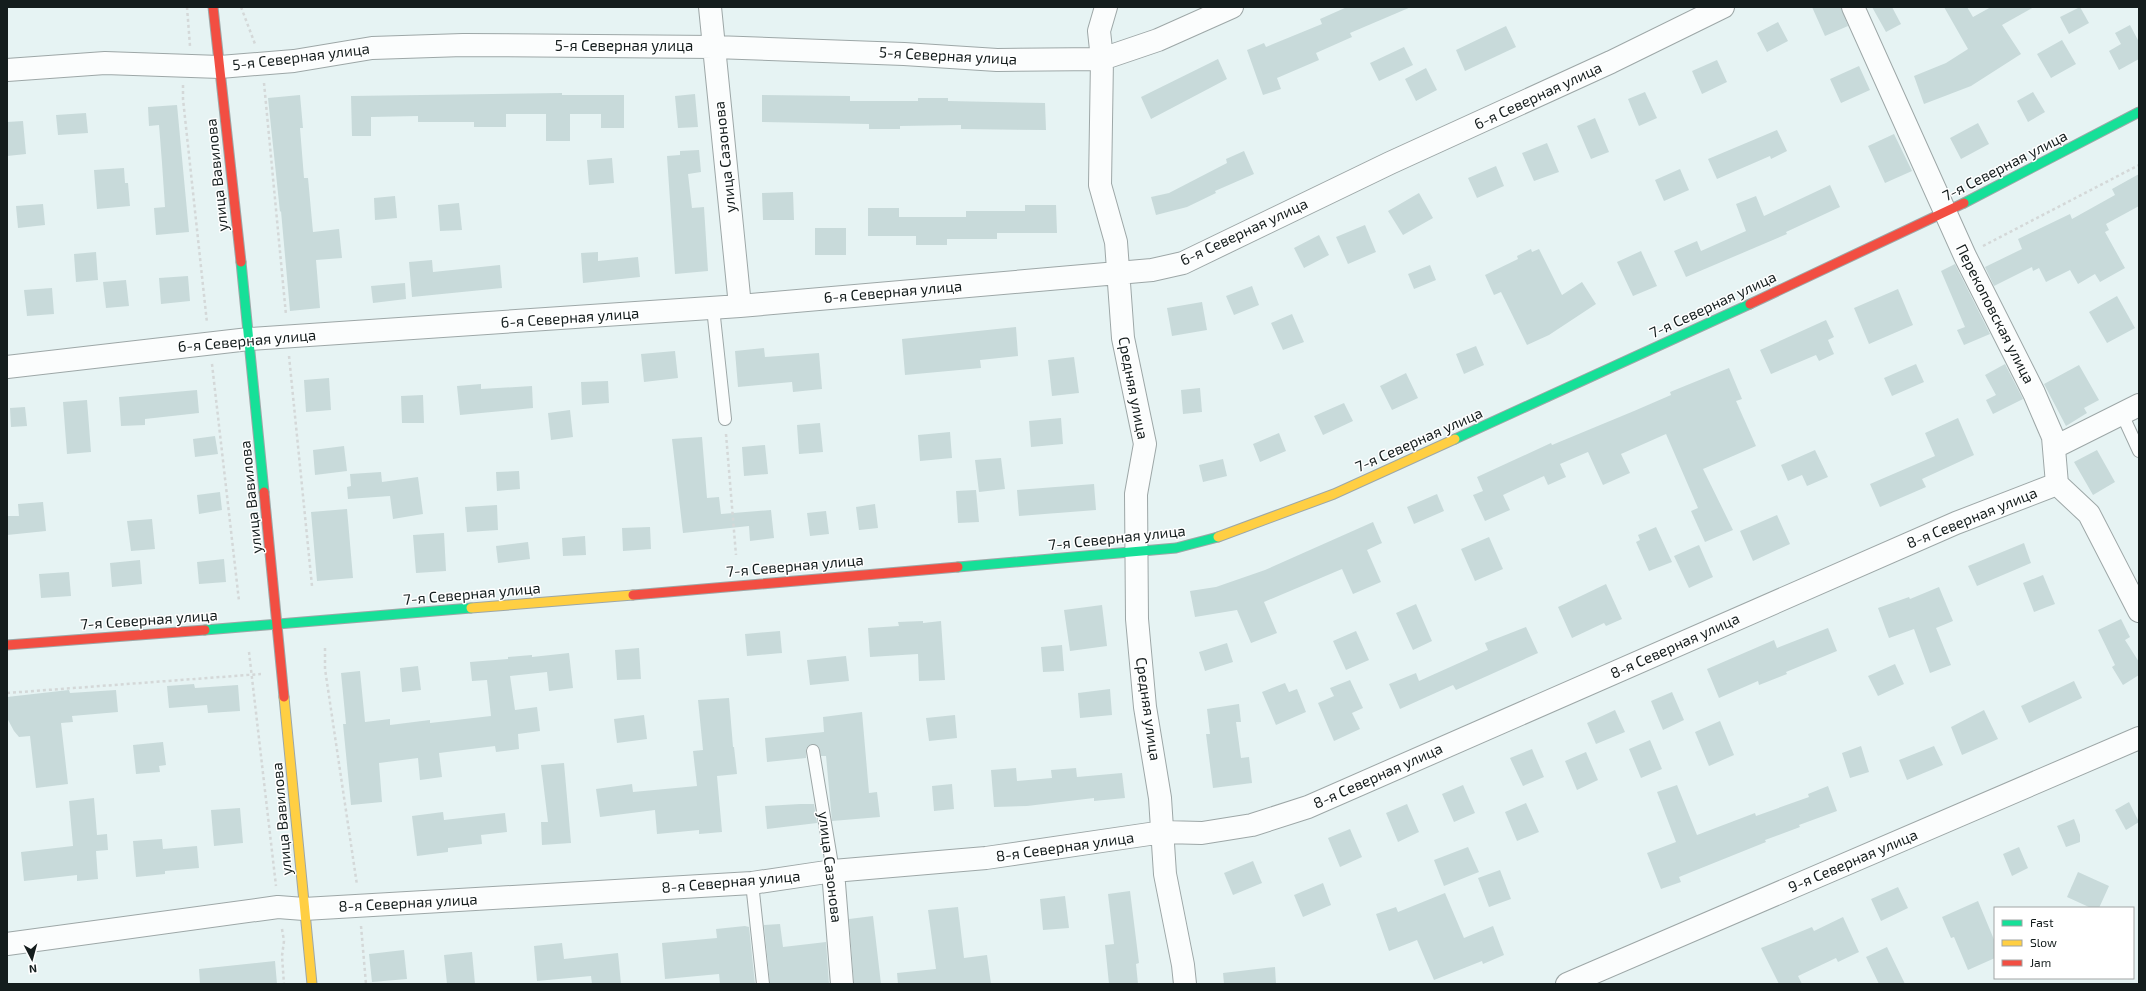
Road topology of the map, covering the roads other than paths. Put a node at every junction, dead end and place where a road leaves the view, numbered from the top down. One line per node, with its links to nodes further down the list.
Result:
1 (213, 7): 9 (main road, улица Вавилова)
2 (710, 7): 7 (street, улица Сазонова)
3 (1106, 7): 8 (street, Средняя улица)
4 (1232, 7): 8 (street, 5-я Северная улица)
5 (1723, 7): 13 (street, 6-я Северная улица)
6 (1853, 7): 12 (street, Перекоповская улица)
7 (714, 47): 8 (street, 5-я Северная улица); 9 (street, 5-я Северная улица); 14 (street, улица Сазонова)
8 (1102, 59): 13 (street, Средняя улица)
9 (220, 67): 10 (street, 5-я Северная улица); 16 (main road, улица Вавилова)
10 (7, 70)
11 (2139, 112): 12 (main road, 7-я Северная улица)
12 (1945, 213): 20 (street, Перекоповская улица); 23 (main road, 7-я Северная улица)
13 (1117, 272): 14 (street, 6-я Северная улица); 23 (street, Средняя улица)
14 (740, 306): 15 (street, 6-я Северная улица)
15 (713, 308): 16 (street, 6-я Северная улица); 19 (lane)
16 (249, 339): 17 (street, 6-я Северная улица); 25 (main road, улица Вавилова)
17 (7, 367)
18 (2130, 409): 20 (street); 21 (lane)
19 (725, 419)
20 (2055, 447): 22 (street, Перекоповская улица)
21 (2139, 451)
22 (2057, 484): 24 (street); 29 (street, 8-я Северная улица)
23 (1136, 551): 25 (main road, 7-я Северная улица); 29 (street, Средняя улица)
24 (2139, 611)
25 (277, 625): 26 (main road, 7-я Северная улица); 32 (main road, улица Вавилова)
26 (7, 646)
27 (2139, 738): 38 (street, 9-я Северная улица)
28 (813, 751): 30 (lane, улица Сазонова)
29 (1163, 832): 30 (street, 8-я Северная улица); 37 (street, Средняя улица)
30 (832, 871): 31 (street, 8-я Северная улица); 36 (street, улица Сазонова)
31 (752, 883): 32 (street, 8-я Северная улица); 35 (lane)
32 (304, 909): 33 (street, 8-я Северная улица); 34 (main road, улица Вавилова)
33 (7, 944)
34 (312, 984)
35 (763, 984)
36 (842, 984)
37 (1185, 984)
38 (1567, 984)

